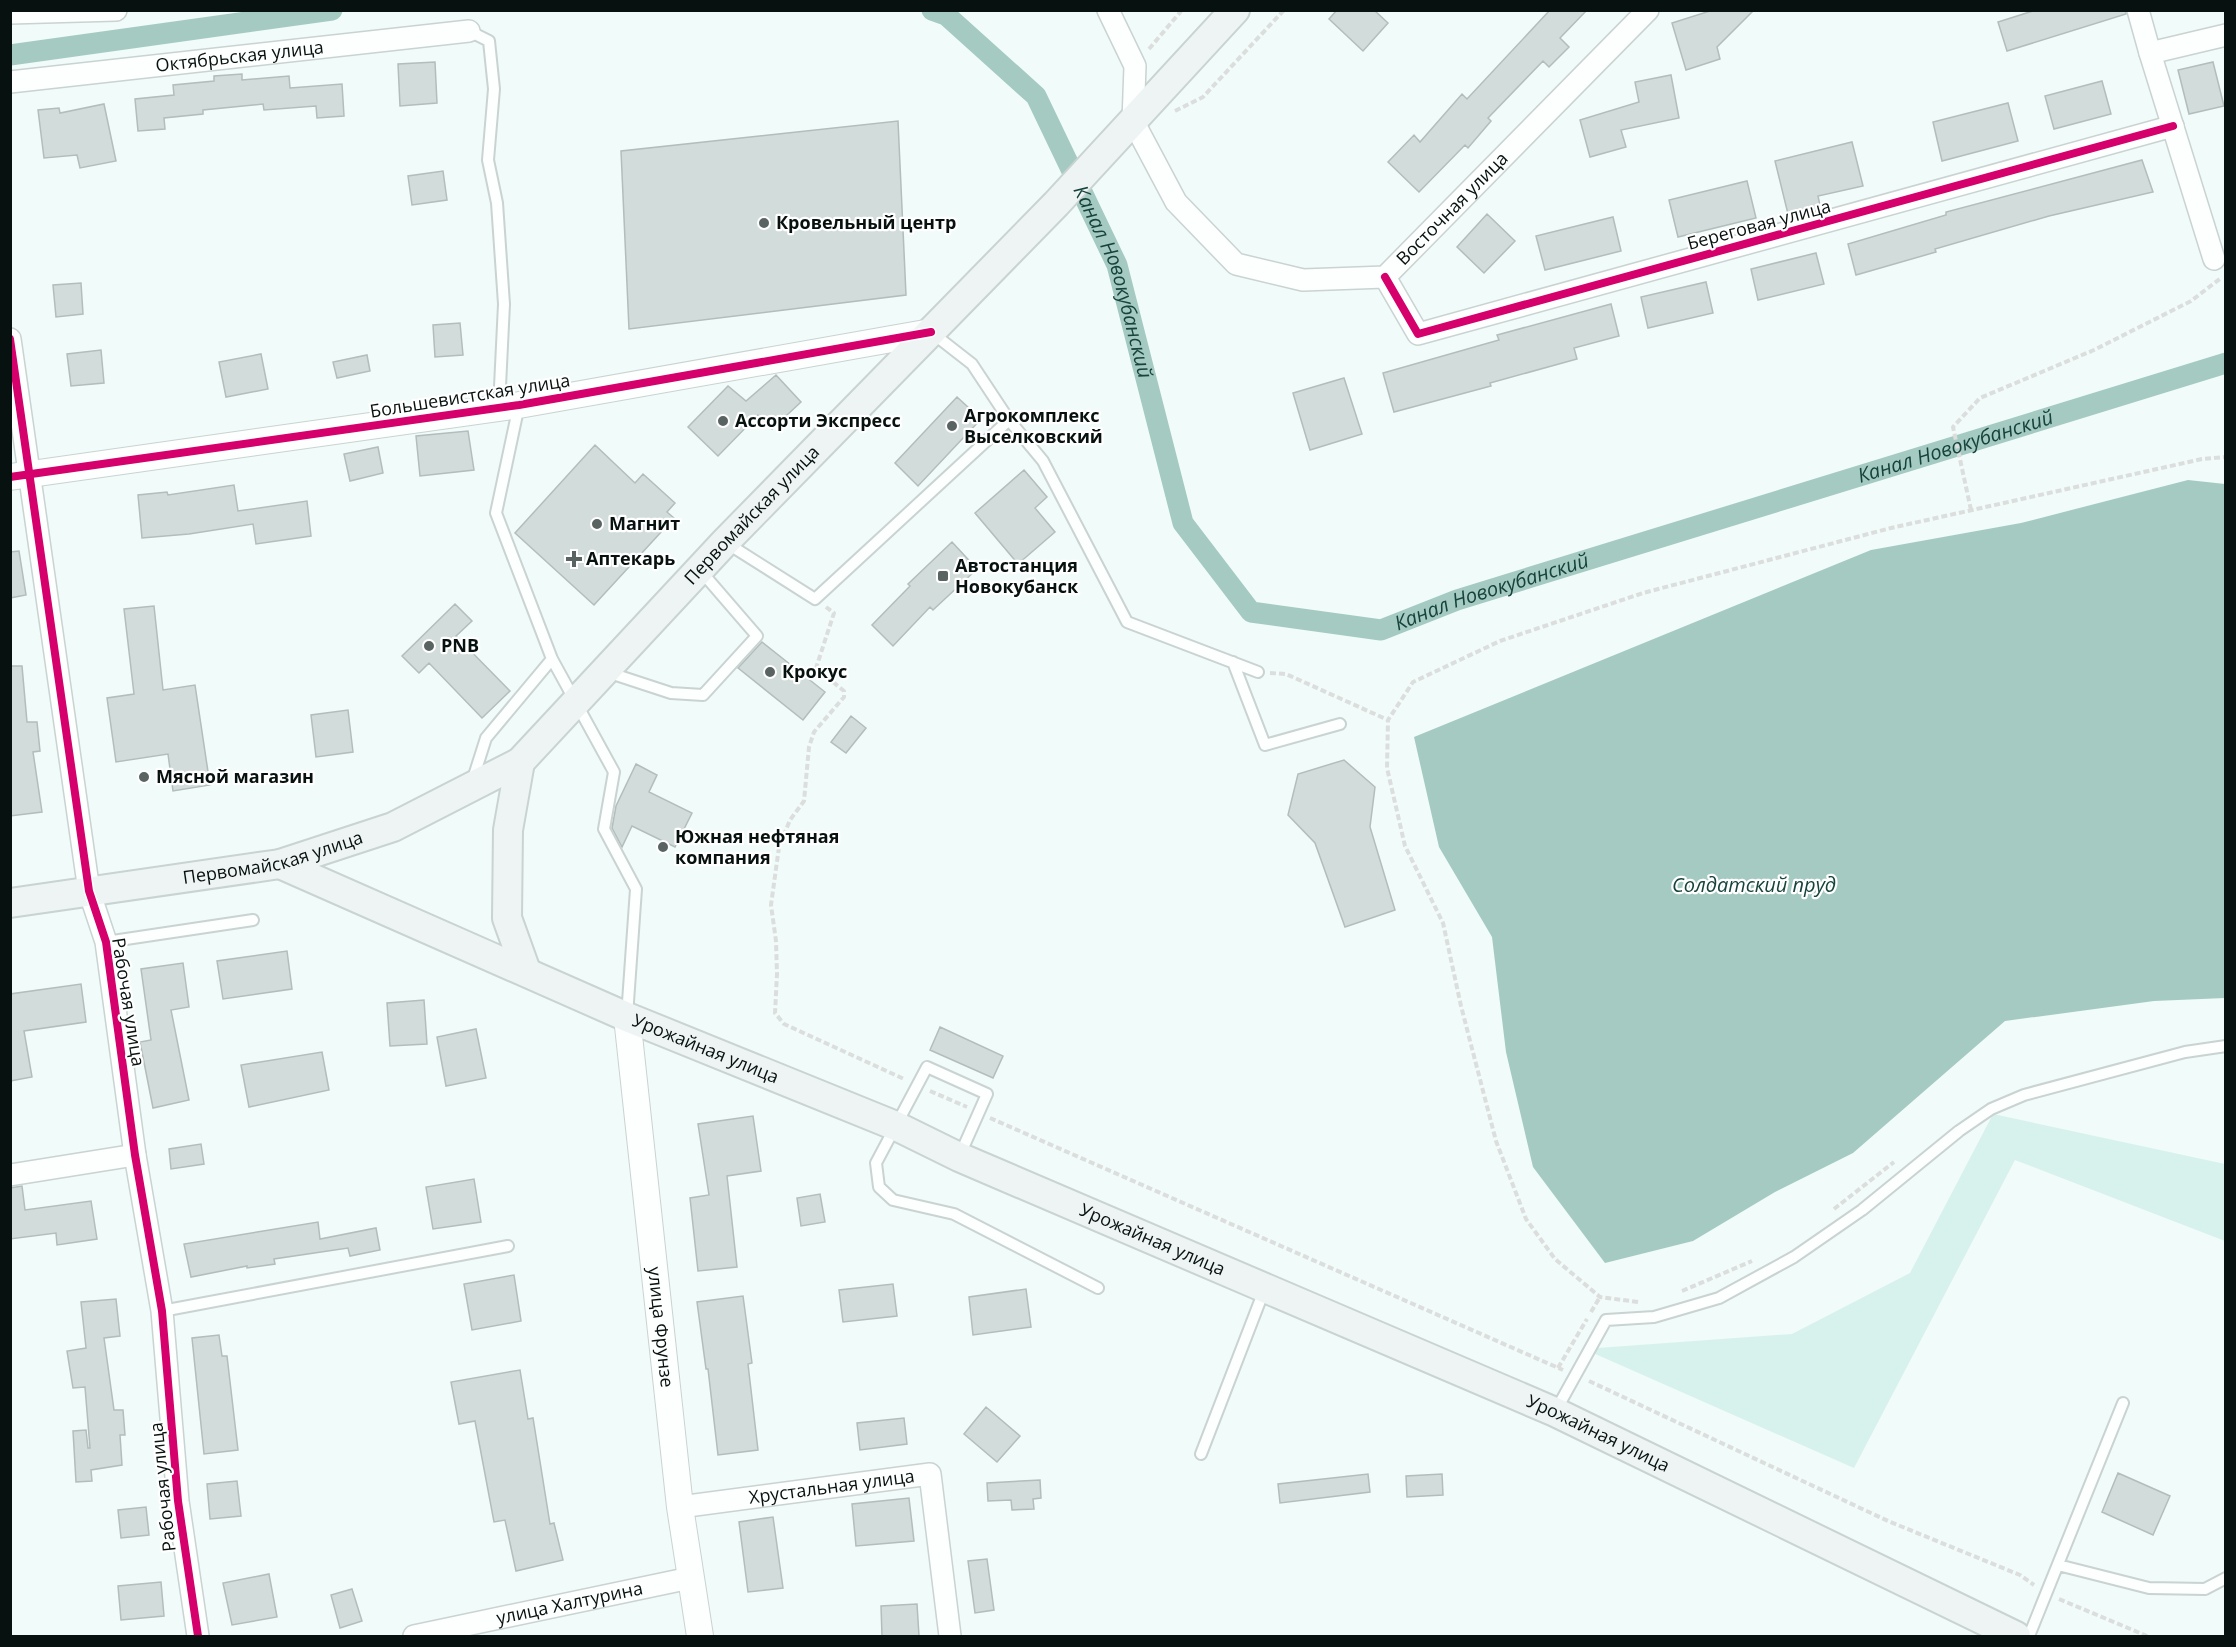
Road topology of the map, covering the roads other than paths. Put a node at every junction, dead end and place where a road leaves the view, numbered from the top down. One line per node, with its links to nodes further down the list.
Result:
1 (116, 10): 6 (street)
2 (1108, 10): 12 (street)
3 (1235, 10): 12 (main road, Первомайская улица)
4 (1648, 10): 14 (street, Восточная улица)
5 (2138, 10): 9 (street)
6 (10, 13)
7 (468, 31): 10 (street, Октябрьская улица); 17 (lane)
8 (2226, 35): 9 (street)
9 (2150, 53): 11 (street)
10 (10, 82)
11 (2173, 126): 13 (street); 14 (street, Береговая улица)
12 (1138, 129): 14 (street, Восточная улица); 15 (main road, Первомайская улица)
13 (2220, 267)
14 (1385, 277)
15 (931, 332): 17 (street, Большевистская улица); 18 (lane); 20 (main road, Первомайская улица)
16 (10, 339): 19 (street, Рабочая улица)
17 (509, 406): 19 (street, Большевистская улица); 22 (lane)
18 (1009, 420): 20 (lane); 23 (lane)
19 (20, 476): 31 (street, Рабочая улица)
20 (726, 542): 21 (main road, Первомайская улица)
21 (699, 570): 24 (main road, Первомайская улица); 24 (lane)
22 (552, 659): 26 (lane); 29 (lane)
23 (1233, 662): 25 (lane); 27 (lane)
24 (604, 670): 26 (main road, Первомайская улица)
25 (1258, 672)
26 (574, 702): 28 (main road, Первомайская улица); 36 (lane)
27 (1340, 724)
28 (520, 762): 29 (main road, Первомайская улица); 35 (main road)
29 (470, 788): 30 (main road, Первомайская улица)
30 (280, 864): 31 (main road, Первомайская улица); 35 (main road, Урожайная улица)
31 (89, 891): 32 (main road, Первомайская улица); 34 (street, Рабочая улица)
32 (10, 903)
33 (253, 920): 34 (lane)
34 (106, 942): 39 (street, Рабочая улица)
35 (526, 971): 36 (main road, Урожайная улица)
36 (627, 1017): 38 (main road, Урожайная улица); 49 (street, улица Фрунзе)
37 (2226, 1046): 47 (lane)
38 (896, 1126): 40 (main road, Урожайная улица); 40 (lane); 44 (lane)
39 (135, 1155): 41 (street); 45 (street, Рабочая улица)
40 (958, 1157): 43 (main road, Урожайная улица)
41 (10, 1175)
42 (508, 1246): 45 (lane)
43 (1265, 1287): 47 (main road, Урожайная улица); 48 (lane)
44 (1098, 1288)
45 (162, 1311): 53 (street, Рабочая улица)
46 (2122, 1403): 50 (lane)
47 (1555, 1412): 57 (main road, Урожайная улица)
48 (1201, 1454)
49 (680, 1507): 51 (street, улица Фрунзе); 56 (street, Хрустальная улица)
50 (2058, 1565): 52 (lane); 58 (lane)
51 (690, 1578): 54 (street, улица Халтурина); 55 (street, улица Фрунзе)
52 (2226, 1578)
53 (198, 1636)
54 (414, 1636)
55 (700, 1636)
56 (950, 1636)
57 (2016, 1636)
58 (2029, 1636)

